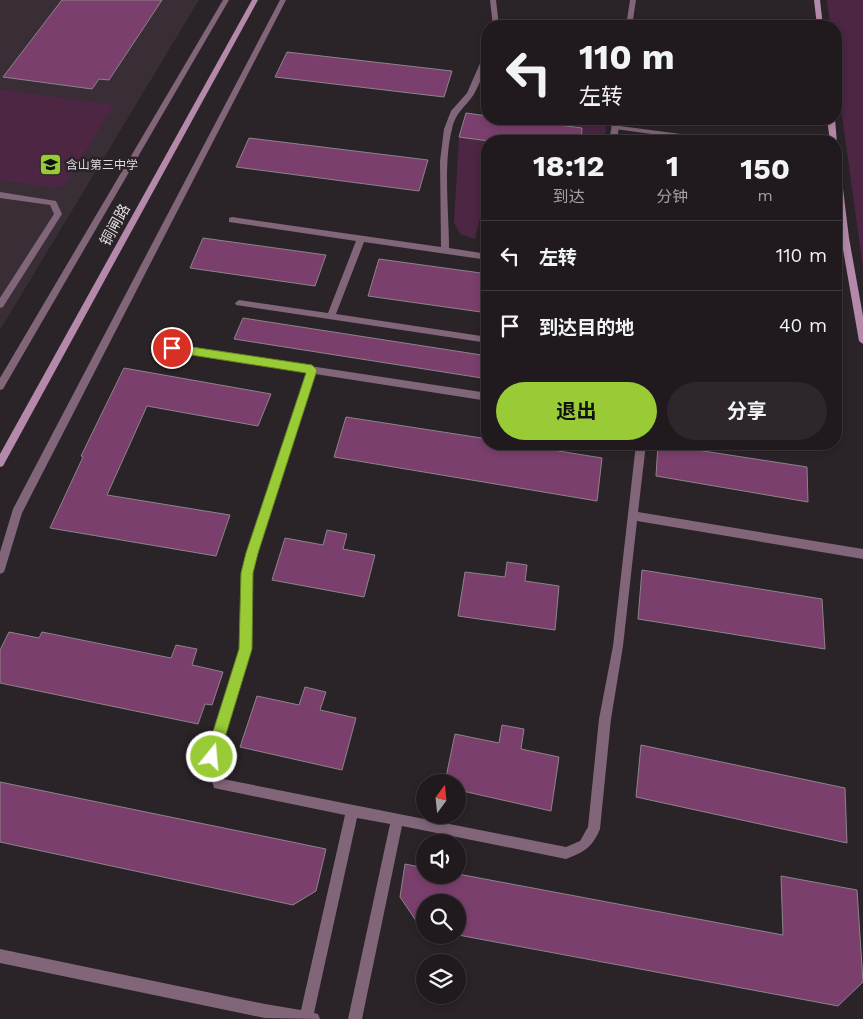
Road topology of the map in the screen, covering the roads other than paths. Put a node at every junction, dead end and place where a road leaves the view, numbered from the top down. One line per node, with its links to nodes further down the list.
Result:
1 (226, 0): 26 (street)
2 (255, 0): 29 (main road, 铜闸路)
3 (283, 0): 32 (street)
4 (493, 0): 7 (street)
5 (633, 0): 8 (street)
6 (817, 0): 9 (main road)
7 (495, 20)
8 (630, 20)
9 (819, 20)
10 (481, 68): 17 (street)
11 (627, 125): 12 (street)
12 (685, 135)
13 (0, 195): 20 (street)
14 (842, 213): 23 (main road)
15 (232, 220): 16 (street)
16 (361, 239): 17 (street); 21 (street)
17 (444, 251): 18 (street)
18 (481, 256)
19 (239, 303): 21 (street)
20 (0, 305)
21 (331, 317): 22 (street)
22 (481, 339)
23 (863, 340)
24 (172, 348): 25 (street)
25 (312, 370): 27 (street); 33 (street)
26 (0, 386)
27 (481, 396)
28 (640, 450): 30 (street)
29 (0, 462)
30 (634, 516): 31 (street); 34 (street)
31 (863, 554)
32 (0, 569)
33 (352, 810): 34 (street); 36 (street)
34 (397, 819): 37 (street)
35 (0, 956): 36 (street)
36 (309, 1019)
37 (355, 1019)

